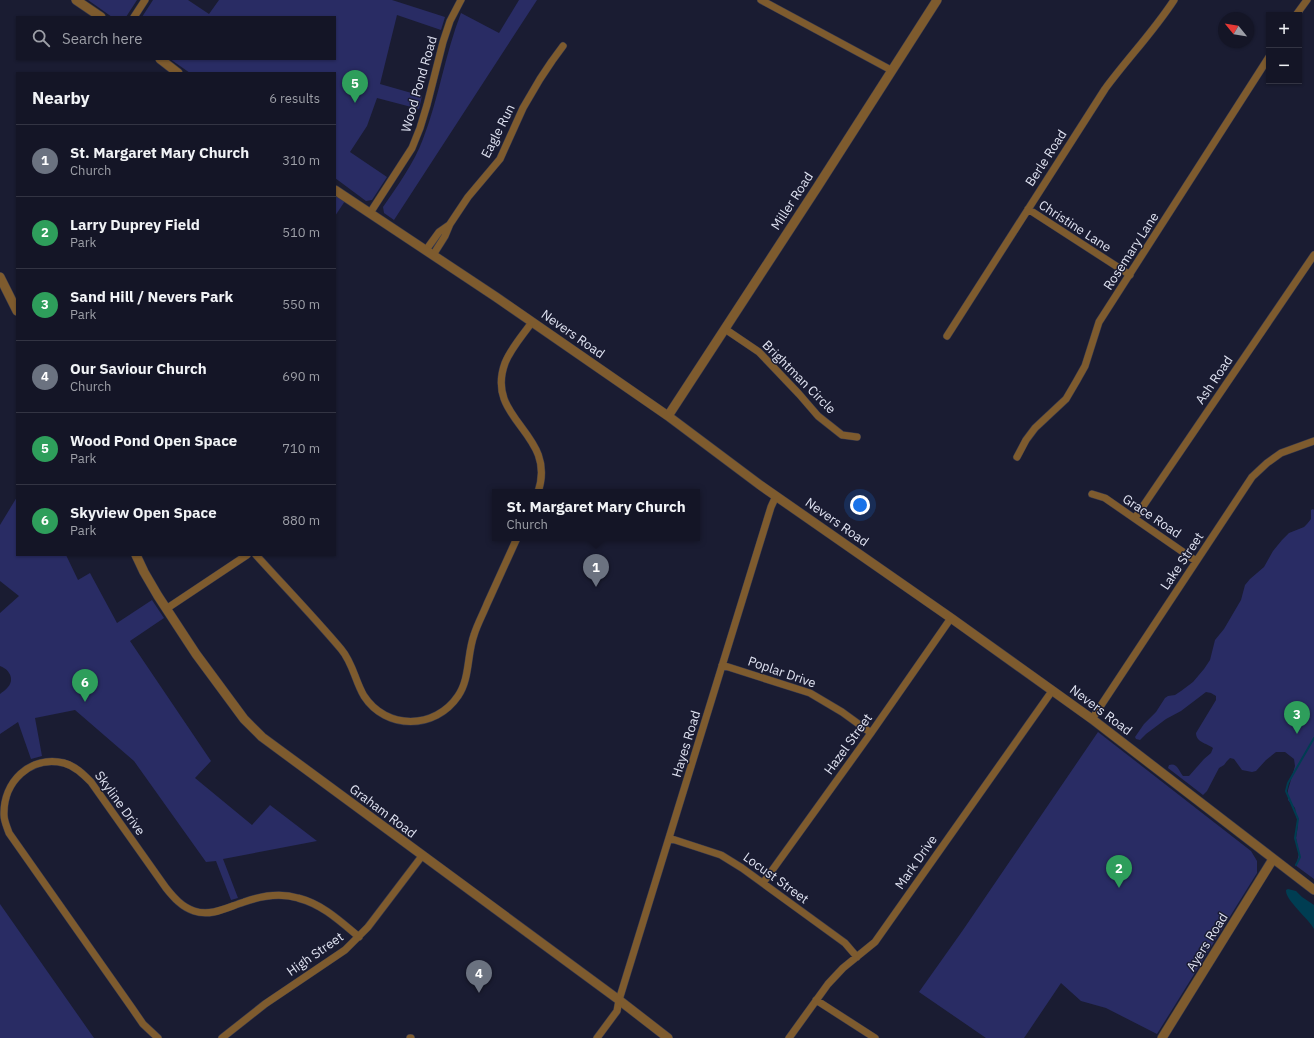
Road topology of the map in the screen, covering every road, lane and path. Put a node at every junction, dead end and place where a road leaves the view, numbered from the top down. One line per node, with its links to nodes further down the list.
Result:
1 (76, 0): 9 (street)
2 (145, 0): 10 (street)
3 (461, 0): 18 (street, Wood Pond Road)
4 (761, 0): 14 (street)
5 (937, 0): 14 (street, Miller Road)
6 (1174, 0): 17 (street, Berle Road)
7 (1307, 0): 8 (street)
8 (1298, 12)
9 (100, 16)
10 (135, 16)
11 (563, 46): 19 (street, Eagle Run)
12 (161, 60): 15 (street)
13 (1266, 63): 21 (street, Rosemary Lane)
14 (892, 70): 25 (street, Miller Road)
15 (177, 72)
16 (336, 191): 18 (street, Nevers Road)
17 (1028, 209): 21 (street, Christine Lane); 26 (street, Berle Road)
18 (370, 213): 19 (street, Nevers Road)
19 (430, 253): 24 (street, Nevers Road)
20 (1314, 255): 34 (street, Ash Road)
21 (1130, 275): 30 (street, Rosemary Lane)
22 (0, 277): 23 (street)
23 (16, 309)
24 (532, 322): 27 (street, Nevers Road); 31 (street)
25 (725, 329): 27 (street, Miller Road); 28 (street, Brightman Circle)
26 (947, 336)
27 (668, 416): 33 (street, Nevers Road)
28 (857, 437)
29 (1314, 441): 39 (street, Lake Street)
30 (1017, 456)
31 (539, 489)
32 (1092, 494): 34 (street, Grace Road)
33 (776, 496): 41 (street, Nevers Road); 42 (street, Hayes Road)
34 (1135, 518): 39 (street, Grace Road)
35 (516, 541): 38 (street)
36 (136, 556): 40 (street, Graham Road)
37 (246, 556): 40 (street)
38 (257, 556)
39 (1196, 561): 44 (street, Lake Street)
40 (166, 609): 47 (street, Graham Road)
41 (951, 618): 43 (street, Nevers Road); 45 (street, Hazel Street)
42 (722, 665): 45 (street, Poplar Drive); 46 (street, Hayes Road)
43 (1052, 691): 44 (street, Nevers Road); 52 (street, Mark Drive)
44 (1092, 719): 48 (street, Nevers Road)
45 (872, 733): 49 (street, Hazel Street)
46 (669, 838): 49 (street, Locust Street); 53 (street, Hayes Road)
47 (422, 856): 51 (street, High Street); 53 (street, Graham Road)
48 (1273, 859): 50 (street, Nevers Road); 61 (street, Ayers Road)
49 (763, 883): 52 (street, Locust Street)
50 (1314, 890)
51 (359, 937): 55 (street, Skyline Drive); 56 (street, High Street)
52 (857, 957): 54 (street, Mark Drive)
53 (619, 1000): 57 (street, Hayes Road); 58 (street, Graham Road)
54 (816, 1000): 59 (street, Mark Drive); 60 (street)
55 (158, 1038)
56 (222, 1038)
57 (597, 1038)
58 (668, 1038)
59 (789, 1038)
60 (874, 1038)
61 (1162, 1038)

